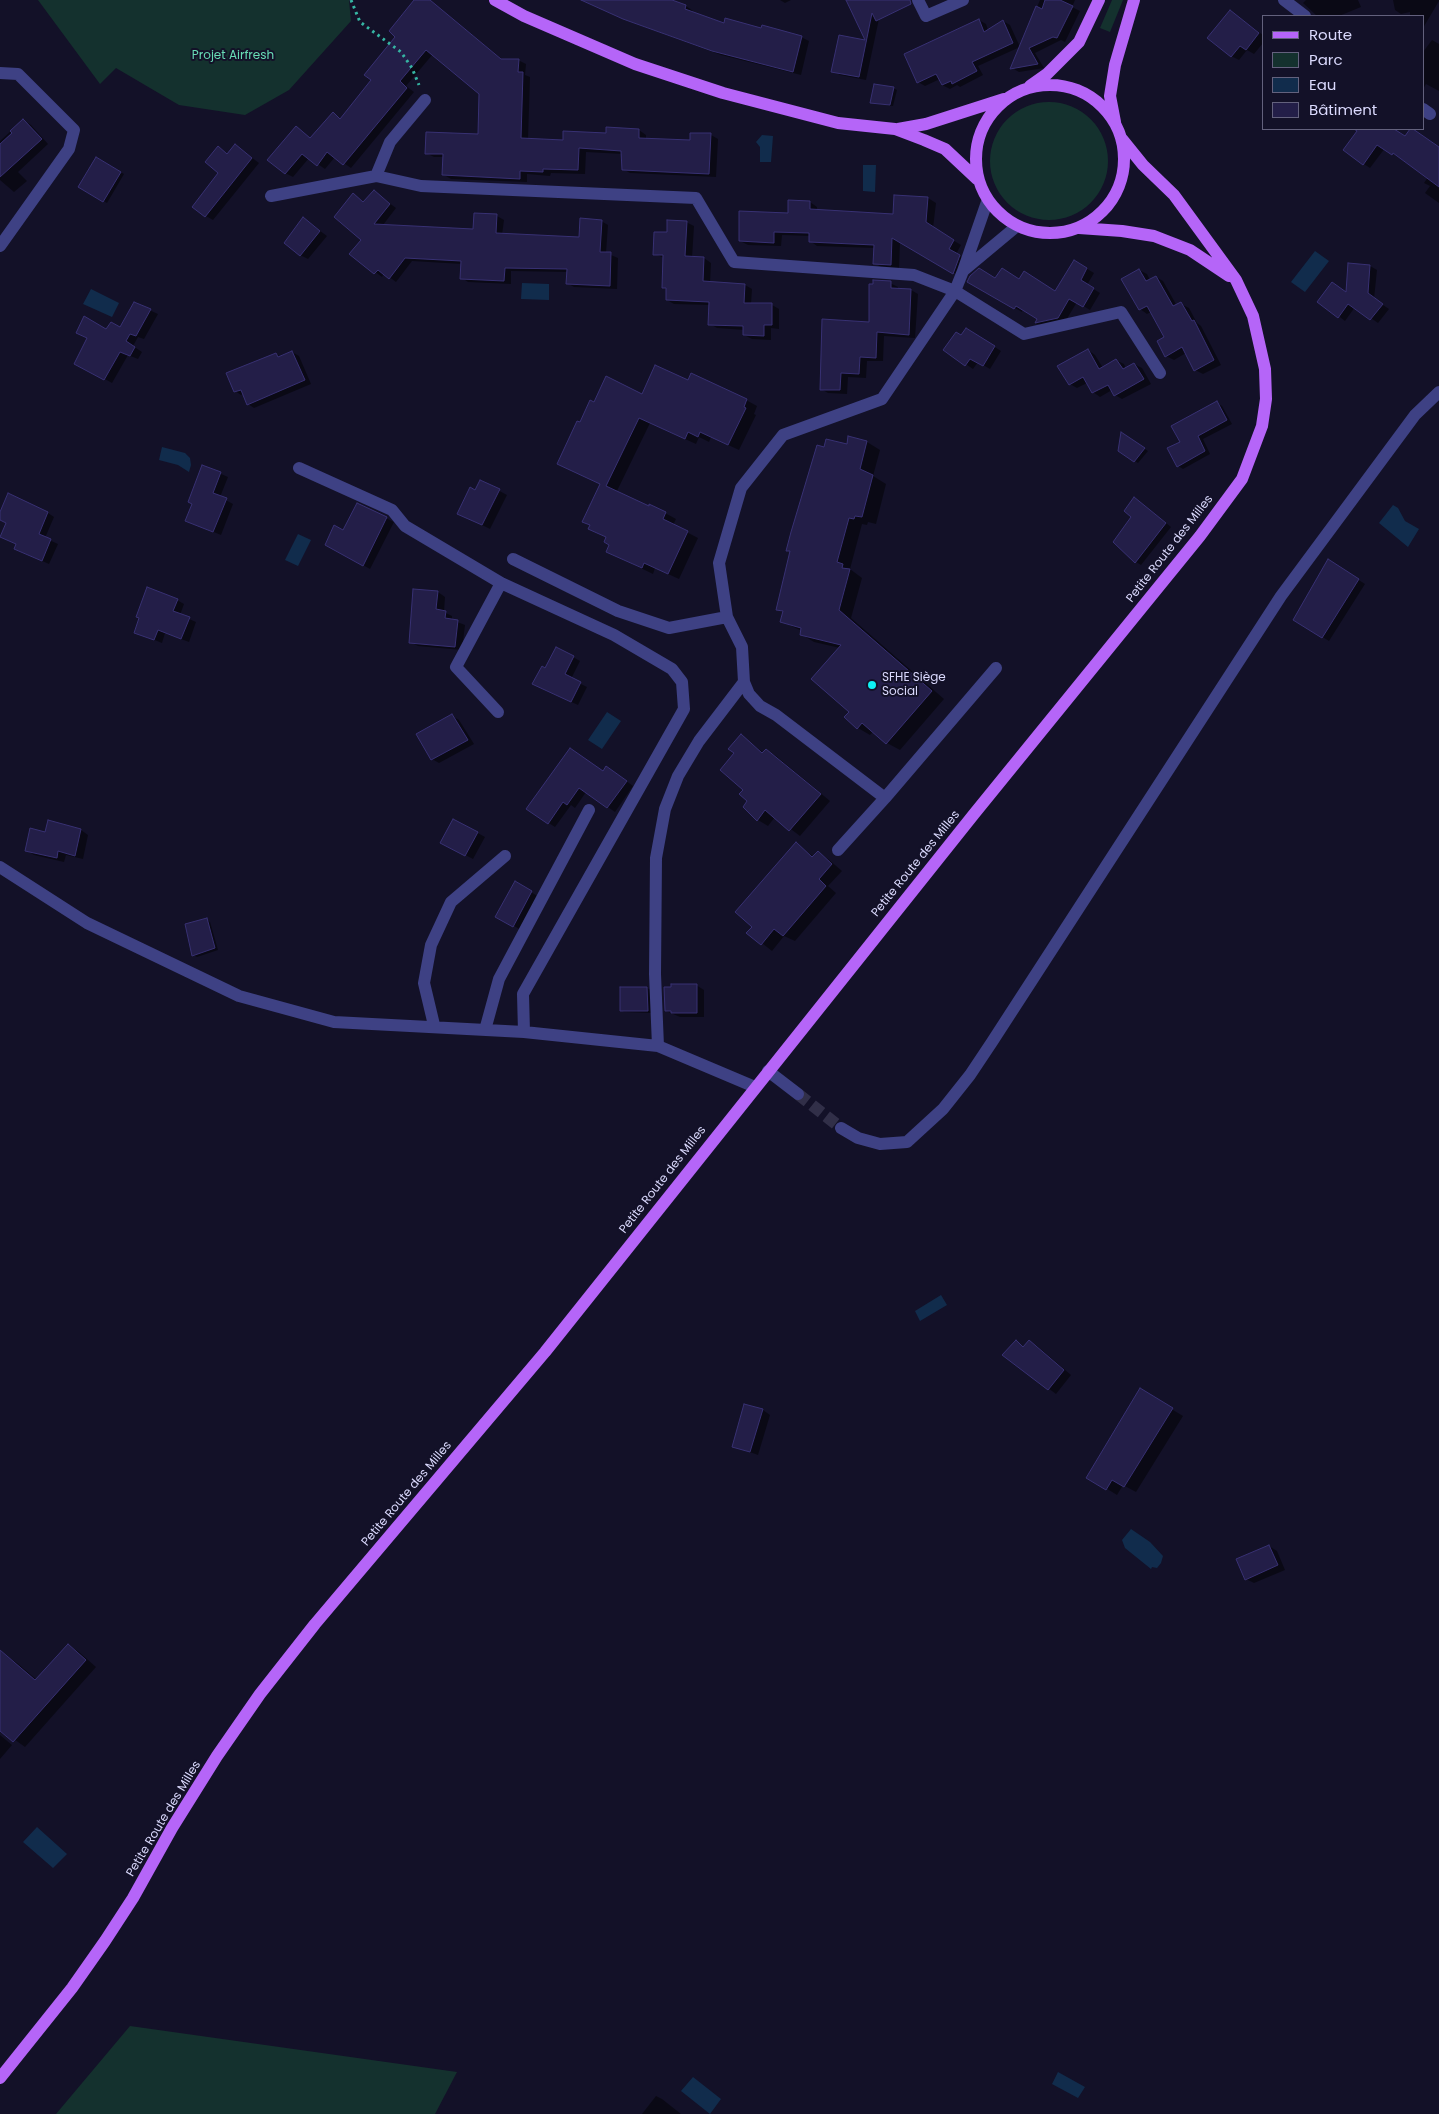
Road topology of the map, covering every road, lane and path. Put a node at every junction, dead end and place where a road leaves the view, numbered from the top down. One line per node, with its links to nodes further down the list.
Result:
1 (352, 0): 12 (path)
2 (495, 0): 14 (main road)
3 (918, 0): 4 (street)
4 (963, 0)
5 (1099, 0): 10 (main road)
6 (1134, 0): 13 (main road)
7 (1284, 0): 8 (street)
8 (1304, 15)
9 (0, 73): 22 (street)
10 (1030, 87): 11 (main road); 13 (main road)
11 (1006, 98): 14 (main road); 17 (main road)
12 (425, 100): 16 (street)
13 (1115, 122): 15 (main road)
14 (896, 129): 17 (main road)
15 (1122, 139): 21 (main road); 24 (main road, Petite Route des Milles)
16 (376, 176): 18 (street); 25 (street)
17 (977, 179): 19 (main road)
18 (270, 196)
19 (987, 202): 20 (main road); 23 (street)
20 (1017, 226): 21 (main road); 23 (street)
21 (1078, 228): 24 (main road)
22 (0, 246)
23 (963, 271): 25 (street)
24 (1236, 280): 44 (main road, Petite Route des Milles)
25 (955, 291): 26 (street); 31 (street)
26 (1160, 373)
27 (1439, 392): 47 (street)
28 (299, 468): 30 (street)
29 (513, 559): 31 (street)
30 (501, 583): 34 (street); 42 (street)
31 (726, 617): 33 (street)
32 (996, 668): 35 (street)
33 (744, 682): 35 (street); 43 (street)
34 (498, 712)
35 (885, 798): 37 (street)
36 (589, 810): 41 (street)
37 (838, 850)
38 (505, 856): 40 (street)
39 (0, 867): 40 (street)
40 (434, 1026): 41 (street)
41 (485, 1030): 42 (street)
42 (524, 1032): 43 (street)
43 (658, 1046): 45 (street)
44 (768, 1071): 45 (main road, Petite Route des Milles); 46 (street)
45 (755, 1087): 48 (main road, Petite Route des Milles)
46 (798, 1094)
47 (840, 1128)
48 (0, 2078)

